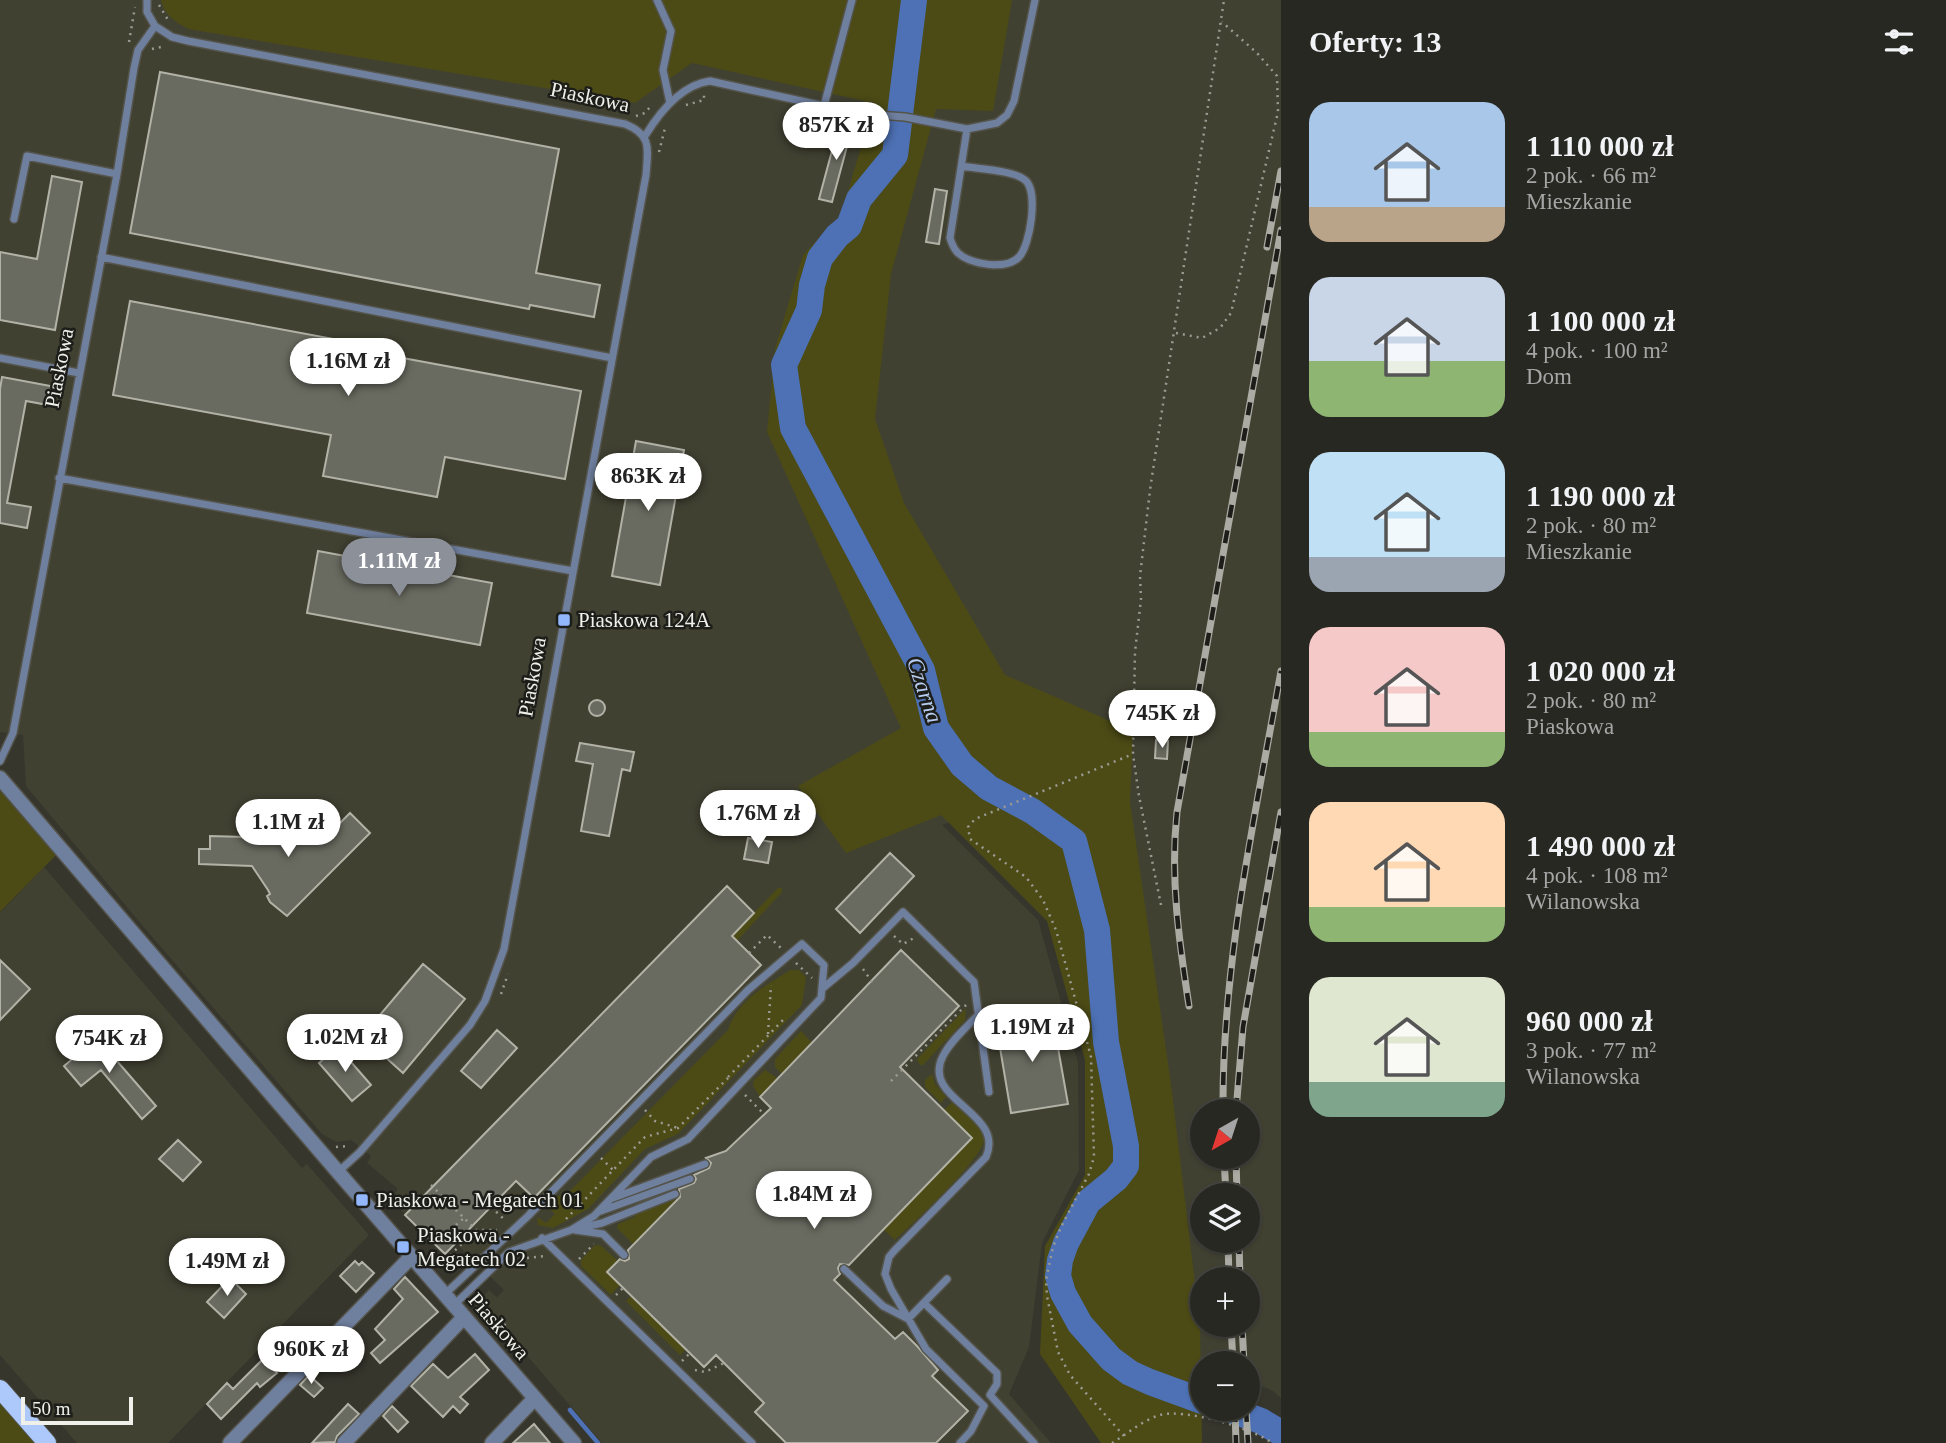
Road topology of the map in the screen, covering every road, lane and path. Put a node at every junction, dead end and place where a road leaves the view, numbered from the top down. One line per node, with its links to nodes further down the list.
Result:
1 (147, 0): 7 (lane)
2 (657, 0): 10 (lane)
3 (852, 0): 11 (lane)
4 (1035, 0): 12 (lane)
5 (1224, 0): 6 (path)
6 (1222, 22): 18 (path); 18 (path)
7 (155, 26): 13 (lane, Piaskowa); 15 (lane, Piaskowa)
8 (170, 46): 9 (path)
9 (146, 55)
10 (670, 103): 11 (lane, Piaskowa); 13 (lane, Piaskowa)
11 (824, 106): 12 (lane, Piaskowa)
12 (967, 129): 14 (lane)
13 (645, 136): 20 (lane, Piaskowa)
14 (962, 166): 14 (lane)
15 (117, 174): 16 (lane); 17 (lane, Piaskowa)
16 (13, 219)
17 (101, 257): 20 (lane); 21 (lane, Piaskowa)
18 (1175, 332): 24 (path)
19 (0, 358): 21 (lane)
20 (612, 358): 23 (lane, Piaskowa)
21 (79, 373): 22 (lane, Piaskowa)
22 (59, 478): 23 (lane); 25 (lane, Piaskowa)
23 (573, 571): 46 (lane, Piaskowa)
24 (1133, 754): 27 (path); 78 (path)
25 (0, 761)
26 (0, 778): 46 (street, Piaskowa)
27 (1161, 905)
28 (916, 937): 29 (path)
29 (887, 944)
30 (871, 961): 32 (path)
31 (770, 971): 33 (lane); 37 (path); 41 (lane)
32 (872, 982)
33 (822, 989): 35 (lane); 50 (lane)
34 (968, 999): 39 (path)
35 (979, 1014): 40 (lane); 70 (lane)
36 (786, 1017): 37 (path)
37 (768, 1035): 38 (path)
38 (728, 1077)
39 (891, 1081)
40 (989, 1092)
41 (639, 1104): 42 (path); 67 (lane)
42 (678, 1128)
43 (352, 1145): 44 (path)
44 (332, 1147)
45 (705, 1164): 50 (lane)
46 (338, 1172): 59 (street, Piaskowa)
47 (690, 1178): 51 (lane)
48 (431, 1185): 52 (path)
49 (675, 1194): 55 (lane)
50 (611, 1199): 51 (lane)
51 (597, 1213): 55 (lane)
52 (464, 1217): 53 (path); 54 (path)
53 (456, 1225)
54 (497, 1230)
55 (571, 1230): 56 (lane); 57 (lane)
56 (603, 1234): 58 (lane); 62 (path)
57 (542, 1238): 61 (lane); 67 (lane)
58 (624, 1255)
59 (412, 1256): 67 (street, Piaskowa); 80 (street)
60 (526, 1259): 61 (path)
61 (568, 1263): 84 (lane)
62 (586, 1265)
63 (844, 1269): 70 (lane)
64 (947, 1279): 68 (lane)
65 (609, 1288): 66 (path)
66 (623, 1288)
67 (449, 1300): 69 (street, Piaskowa)
68 (924, 1303): 70 (lane); 75 (lane)
69 (469, 1316): 71 (path); 76 (street, Piaskowa); 81 (street)
70 (908, 1319): 77 (lane)
71 (508, 1326)
72 (690, 1353): 73 (path)
73 (724, 1363)
74 (0, 1389): 79 (main road)
75 (990, 1395): 77 (lane); 86 (lane)
76 (535, 1398): 82 (street); 83 (street, Piaskowa)
77 (984, 1406): 85 (lane)
78 (1124, 1436): 87 (path); 88 (path)
79 (47, 1443)
80 (230, 1443)
81 (344, 1443)
82 (492, 1443)
83 (574, 1443)
84 (752, 1443)
85 (960, 1443)
86 (1034, 1443)
87 (1112, 1443)
88 (1272, 1443)

